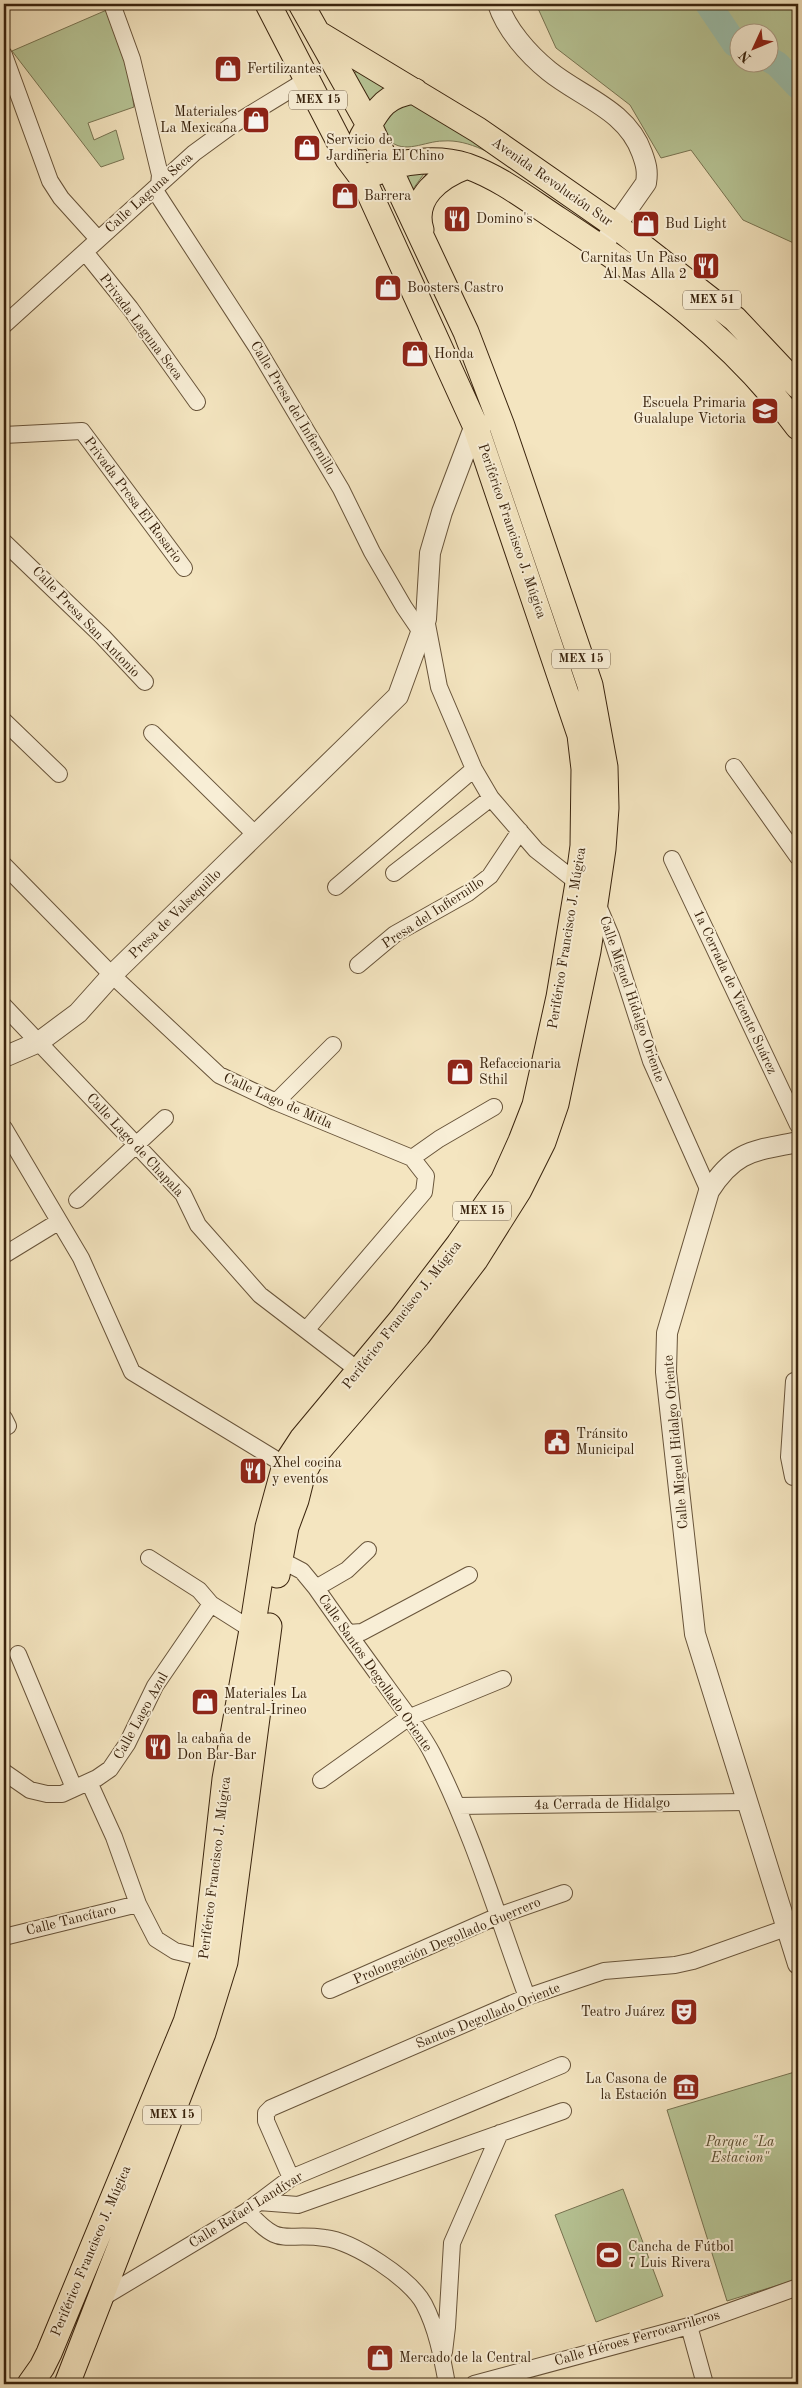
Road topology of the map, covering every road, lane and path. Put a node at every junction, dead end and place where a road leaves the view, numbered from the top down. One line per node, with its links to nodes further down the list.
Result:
1 (112, 4): 14 (street, Calle Presa del Infiernillo)
2 (301, 4): 5 (main road, Periférico Francisco J. Múgica / MEX 15)
3 (498, 4): 15 (street)
4 (272, 11): 5 (main road, Avenida Revolución Sur / MEX 51); 7 (main road, Periférico Francisco J. Múgica / MEX 15)
5 (318, 33): 8 (main road, Avenida Revolución Sur / MEX 51); 9 (main road, Periférico Francisco J. Múgica / MEX 15)
6 (4, 55): 16 (street)
7 (308, 79): 10 (main road, Periférico Francisco J. Múgica / MEX 15); 14 (street, Calle Laguna Seca)
8 (415, 91): 9 (main road); 15 (main road, Avenida Revolución Sur / MEX 51)
9 (369, 125): 10 (main road); 11 (main road, Periférico Francisco J. Múgica / MEX 15)
10 (348, 159): 13 (main road, Periférico Francisco J. Múgica / MEX 15)
11 (390, 166): 12 (main road, Avenida Revolución Sur / MEX 51); 13 (main road, Avenida Revolución Sur / MEX 51); 17 (main road, Periférico Francisco J. Múgica / MEX 15)
12 (468, 166): 17 (main road); 18 (main road, Avenida Revolución Sur / MEX 51)
13 (363, 180): 23 (main road, Periférico Francisco J. Múgica / MEX 15)
14 (156, 187): 16 (street, Calle Laguna Seca); 29 (street, Calle Presa del Infiernillo)
15 (616, 226): 18 (street); 21 (main road, Avenida Revolución Sur / MEX 51)
16 (98, 239): 19 (street, Calle Laguna Seca)
17 (425, 242): 24 (main road, Periférico Francisco J. Múgica / MEX 15)
18 (601, 247): 25 (main road, Avenida Revolución Sur / MEX 51)
19 (85, 252): 20 (street, Calle Laguna Seca); 22 (street, Privada Laguna Seca)
20 (4, 325)
21 (798, 386)
22 (197, 402)
23 (475, 425): 24 (street); 29 (street, Presa de Valsequillo); 43 (main road, Periférico Francisco J. Múgica / MEX 15)
24 (502, 426): 45 (main road, Periférico Francisco J. Múgica / MEX 15)
25 (798, 427)
26 (4, 434): 28 (street, Privada Presa El Rosario)
27 (4, 542): 30 (street, Calle Presa San Antonio)
28 (184, 568)
29 (424, 626): 34 (street, Calle Presa del Infiernillo); 38 (street, Presa de Valsequillo)
30 (145, 682)
31 (4, 721): 35 (street)
32 (152, 733): 38 (street)
33 (734, 767): 39 (street)
34 (474, 769): 36 (street, Calle Presa del Infiernillo); 44 (street)
35 (59, 774)
36 (491, 798): 37 (street, Calle Presa del Infiernillo); 42 (street)
37 (520, 831): 43 (street, Calle Presa del Infiernillo); 46 (street, Presa del Infiernillo)
38 (256, 835): 47 (street, Presa de Valsequillo)
39 (798, 857)
40 (672, 859): 55 (street, 1a Cerrada de Vicente Suárez)
41 (4, 865): 47 (street, Calle Lago de Mitla)
42 (394, 873)
43 (578, 883): 66 (main road, Periférico Francisco J. Múgica / MEX 15)
44 (336, 887)
45 (594, 902): 61 (street, Calle Miguel Hidalgo Oriente); 66 (main road, Periférico Francisco J. Múgica / MEX 15)
46 (358, 965)
47 (112, 975): 49 (street, Presa de Valsequillo); 52 (street, Calle Lago de Mitla)
48 (4, 1006): 49 (street, Calle Lago de Chapala)
49 (39, 1042): 51 (street, Presa de Valsequillo); 58 (street, Calle Lago de Chapala)
50 (333, 1045): 52 (street)
51 (4, 1057)
52 (276, 1102): 60 (street, Calle Lago de Mitla)
53 (494, 1107): 60 (street)
54 (165, 1118): 58 (street)
55 (798, 1125)
56 (4, 1128): 59 (street)
57 (798, 1142): 61 (street)
58 (135, 1145): 62 (street); 65 (street, Calle Lago de Chapala)
59 (10, 1154): 63 (street)
60 (412, 1158): 65 (street)
61 (709, 1191): 84 (street, Calle Miguel Hidalgo Oriente)
62 (77, 1200)
63 (58, 1222): 64 (street); 68 (street)
64 (4, 1255)
65 (307, 1329): 66 (street, Calle Lago de Chapala)
66 (367, 1377): 68 (main road, Periférico Francisco J. Múgica / MEX 15); 72 (main road, Periférico Francisco J. Múgica / MEX 15)
67 (794, 1381): 69 (street)
68 (285, 1465): 76 (main road, Periférico Francisco J. Múgica / MEX 15)
69 (798, 1477)
70 (368, 1550): 74 (street)
71 (149, 1558): 75 (street)
72 (280, 1560): 74 (street, Calle Santos Degollado Oriente); 91 (main road, Periférico Francisco J. Múgica / MEX 15)
73 (469, 1575): 77 (street)
74 (316, 1588): 77 (street, Calle Santos Degollado Oriente)
75 (211, 1604): 76 (street); 83 (street, Calle Lago Azul)
76 (252, 1630): 91 (main road, Periférico Francisco J. Múgica / MEX 15)
77 (348, 1633): 80 (street, Calle Santos Degollado Oriente)
78 (18, 1654): 83 (street)
79 (503, 1680): 80 (street)
80 (408, 1718): 82 (street); 85 (street, Calle Santos Degollado Oriente)
81 (4, 1772): 83 (street, Calle Lago Azul)
82 (321, 1780)
83 (82, 1785): 87 (street)
84 (746, 1802): 85 (street, 4a Cerrada de Hidalgo); 89 (street, Calle Miguel Hidalgo Oriente)
85 (458, 1806): 88 (street, Calle Santos Degollado Oriente)
86 (564, 1893): 88 (street, Prolongación Degollado Guerrero)
87 (138, 1904): 90 (street, Calle Tancítaro); 91 (street)
88 (498, 1916): 93 (street, Prolongación Degollado Guerrero); 94 (street, Calle Santos Degollado Oriente)
89 (786, 1928): 92 (street, Calle Miguel Hidalgo Oriente); 94 (street, Santos Degollado Oriente)
90 (4, 1937)
91 (215, 1960): 101 (main road, Periférico Francisco J. Múgica / MEX 15); 104 (main road, Periférico Francisco J. Múgica / MEX 15)
92 (798, 1964)
93 (330, 1990)
94 (527, 1997): 98 (street, Santos Degollado Oriente)
95 (562, 2065): 98 (street, Calle Rafael Landívar)
96 (563, 2111): 97 (street)
97 (500, 2134): 99 (street); 103 (street)
98 (291, 2178): 99 (street, Calle Rafael Landívar)
99 (253, 2206): 101 (street, Calle Rafael Landívar); 103 (street)
100 (798, 2287): 102 (street, Calle Héroes Ferrocarrileros)
101 (102, 2298): 105 (main road, Periférico Francisco J. Múgica / MEX 15)
102 (689, 2326): 108 (street, Calle Héroes Ferrocarrileros); 109 (street)
103 (443, 2359): 107 (street)
104 (40, 2368): 105 (main road); 106 (street)
105 (71, 2375)
106 (20, 2384)
107 (447, 2384)
108 (474, 2384)
109 (705, 2384)

